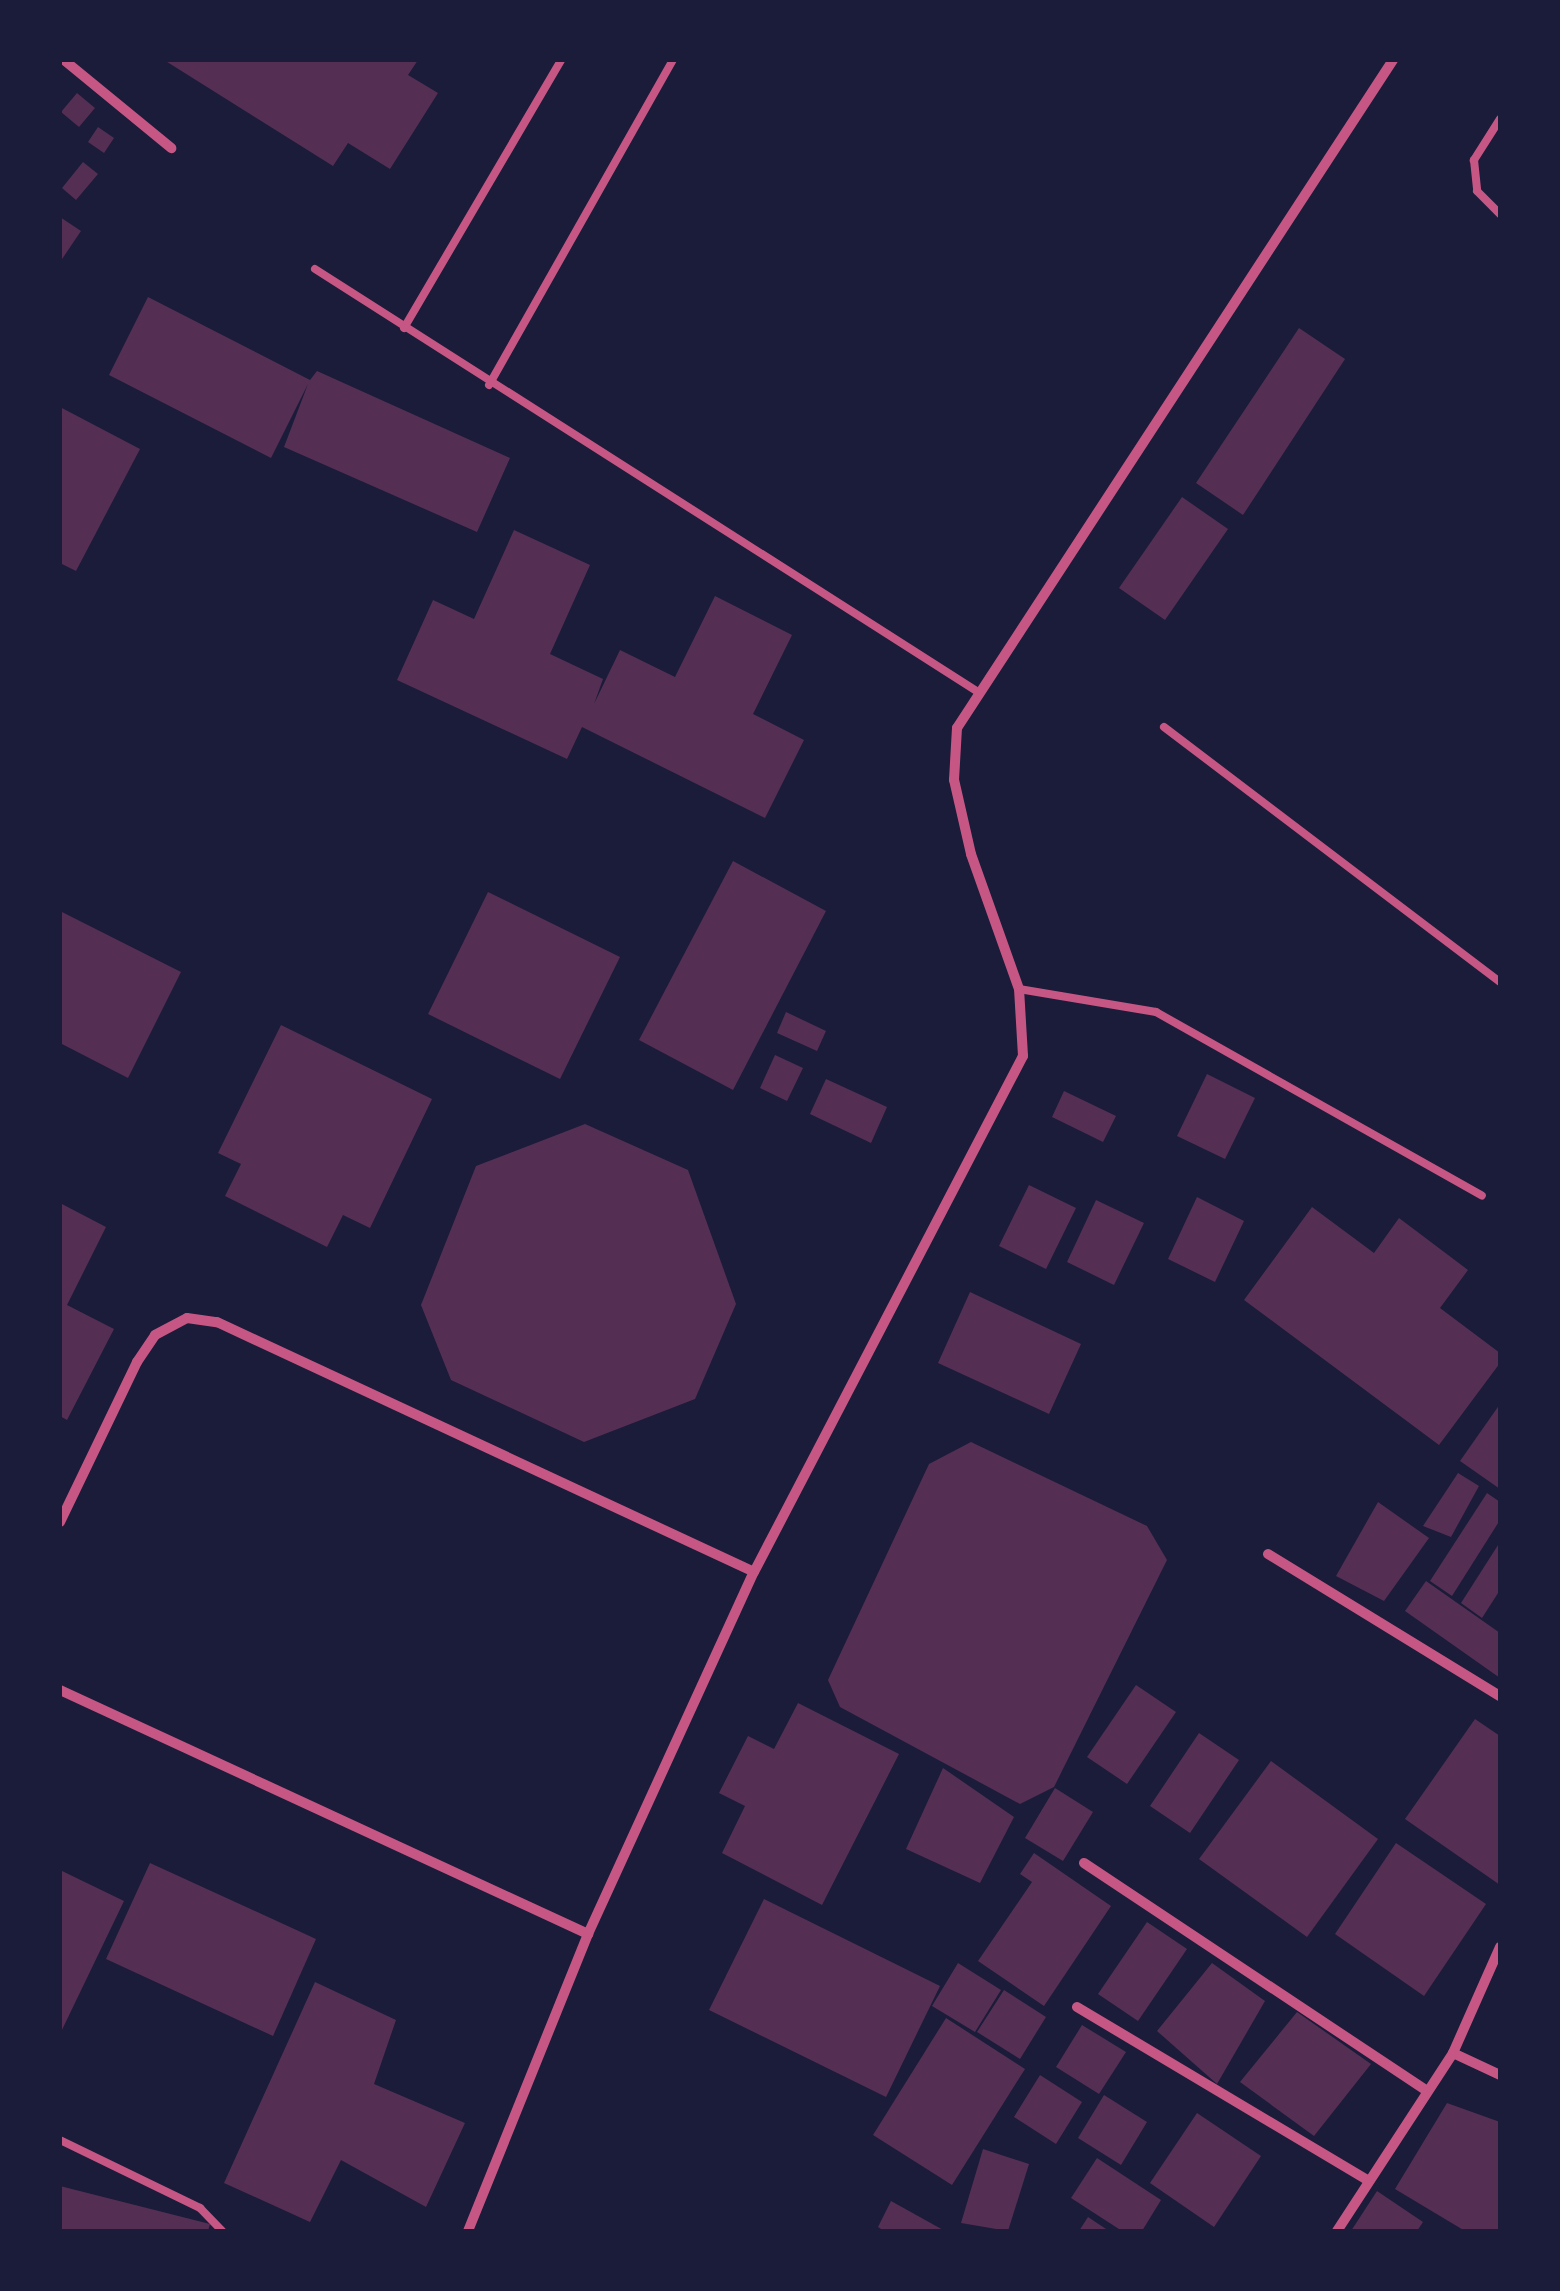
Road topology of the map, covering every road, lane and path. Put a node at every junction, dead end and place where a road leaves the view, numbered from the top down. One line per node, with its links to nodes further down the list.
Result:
1 (64, 60): 6 (street)
2 (561, 60): 9 (lane)
3 (674, 60): 10 (lane)
4 (1393, 60): 11 (street)
5 (1500, 119): 7 (lane)
6 (171, 148)
7 (1500, 214)
8 (315, 269): 9 (lane)
9 (404, 328): 10 (lane)
10 (489, 384): 11 (lane)
11 (976, 690): 14 (street)
12 (1164, 727): 13 (lane)
13 (1500, 982)
14 (1019, 989): 15 (lane); 18 (street)
15 (1482, 1196)
16 (60, 1522): 18 (street)
17 (1268, 1554): 20 (street)
18 (754, 1572): 22 (street)
19 (60, 1690): 22 (street)
20 (1500, 1696)
21 (1084, 1864): 27 (street)
22 (588, 1934): 31 (street)
23 (1500, 1947): 25 (street)
24 (1077, 2008): 29 (street)
25 (1453, 2053): 26 (street); 27 (street)
26 (1500, 2076)
27 (1427, 2091): 29 (street)
28 (60, 2140): 30 (lane)
29 (1368, 2180): 32 (street)
30 (222, 2231)
31 (468, 2231)
32 (1337, 2231)

